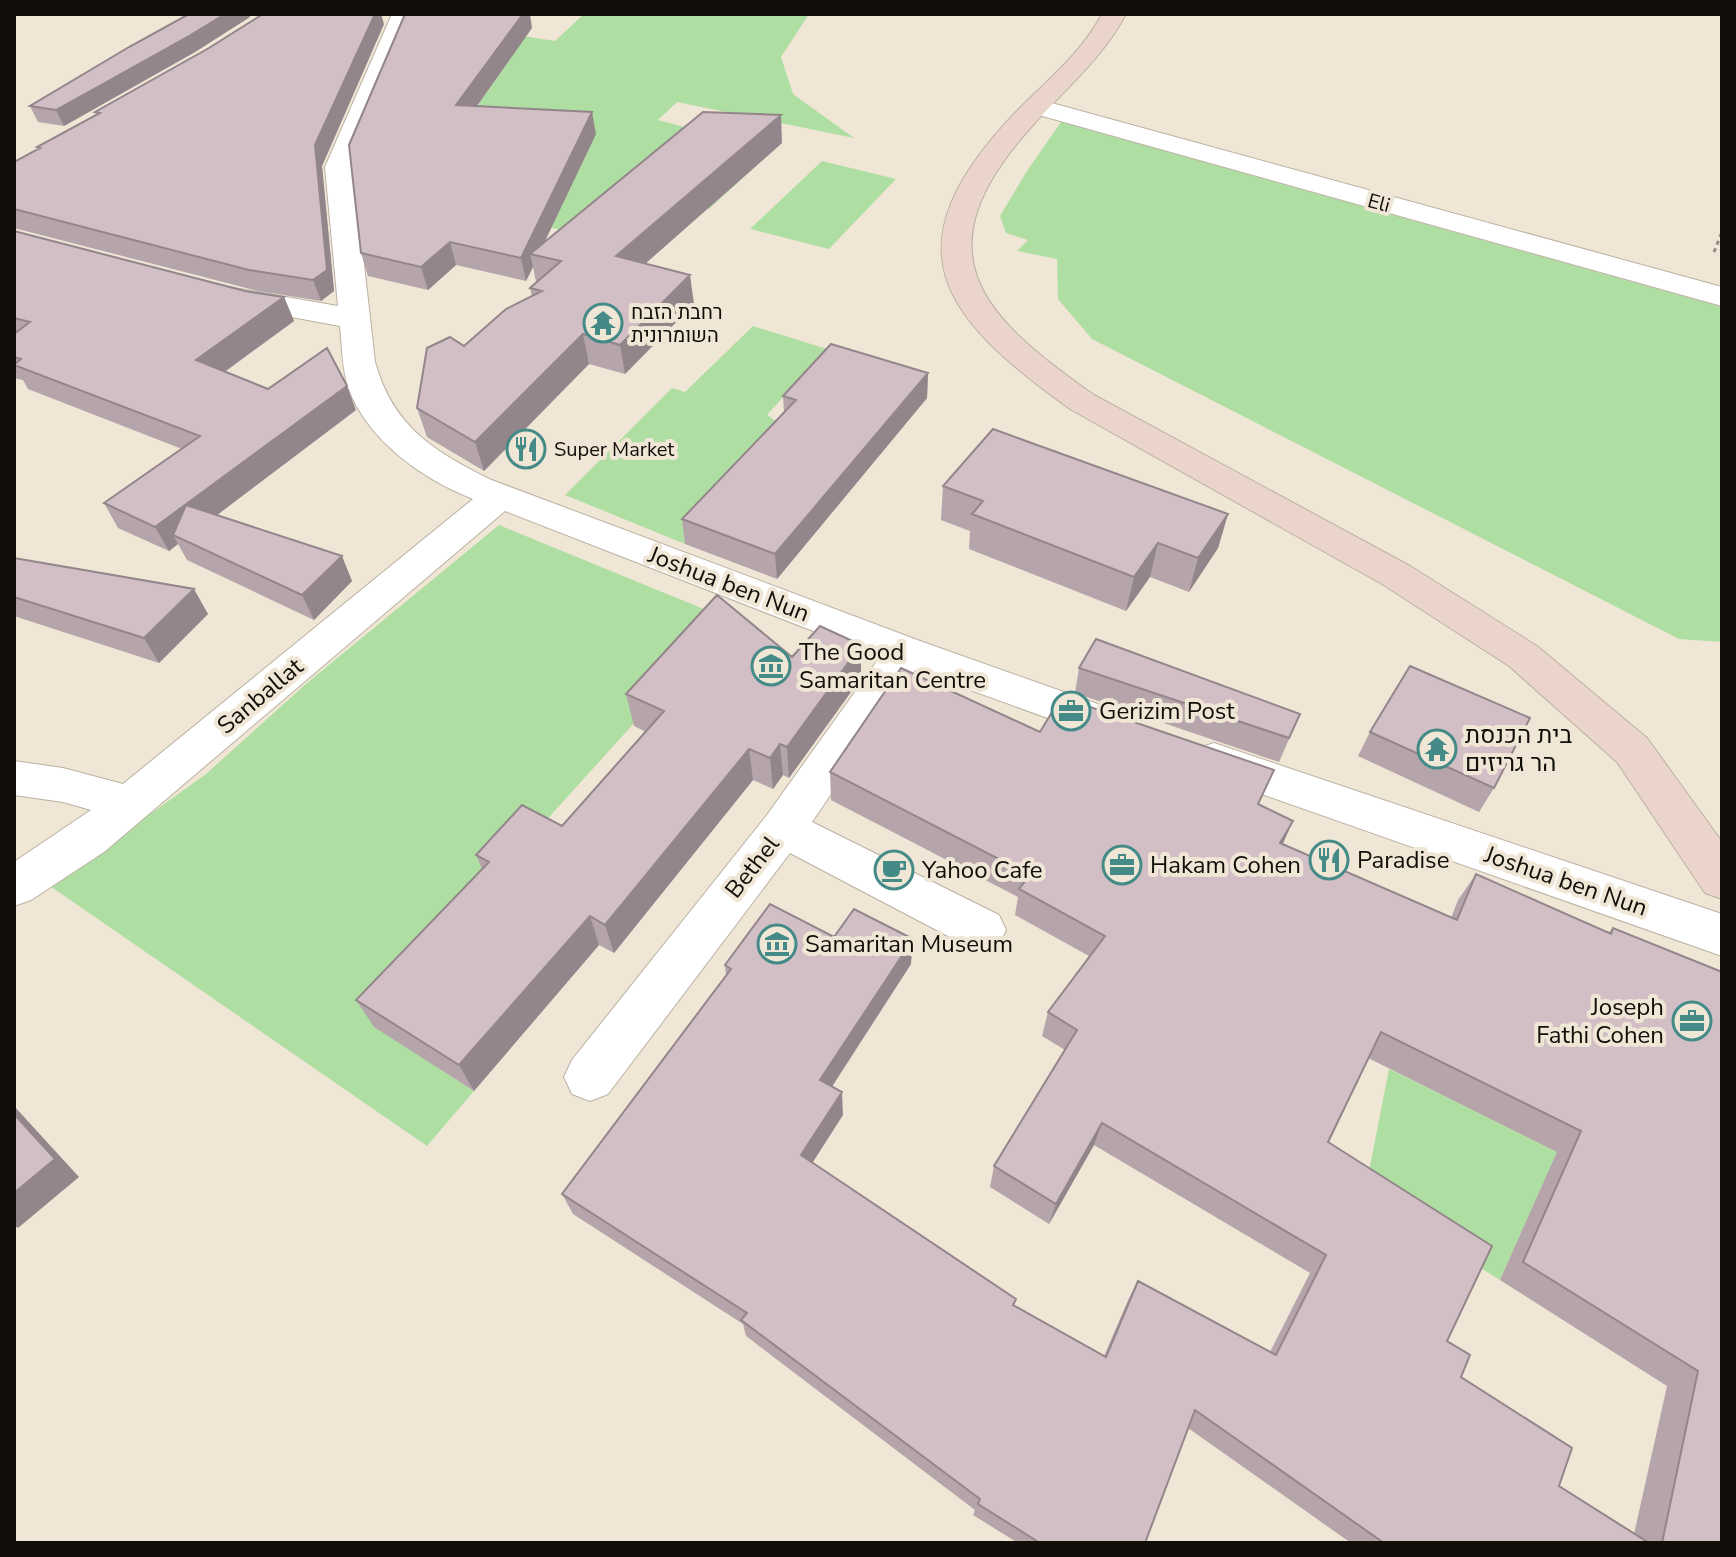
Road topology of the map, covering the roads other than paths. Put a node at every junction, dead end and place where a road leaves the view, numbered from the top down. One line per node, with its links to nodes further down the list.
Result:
1 (404, 14): 6 (street, Joshua ben Nun)
2 (1114, 14): 3 (street)
3 (1037, 107): 5 (street, Eli); 12 (street)
4 (197, 288): 6 (street)
5 (1722, 297)
6 (356, 319): 7 (street, Joshua ben Nun)
7 (500, 496): 8 (street, Joshua ben Nun); 10 (street, Sanballat)
8 (906, 651): 11 (street, Bethel); 15 (street, Joshua ben Nun)
9 (14, 778): 10 (street)
10 (130, 804): 13 (street, Sanballat)
11 (783, 828): 14 (street); 16 (street, Bethel)
12 (1722, 879)
13 (14, 886)
14 (982, 930)
15 (1722, 935)
16 (590, 1077)

